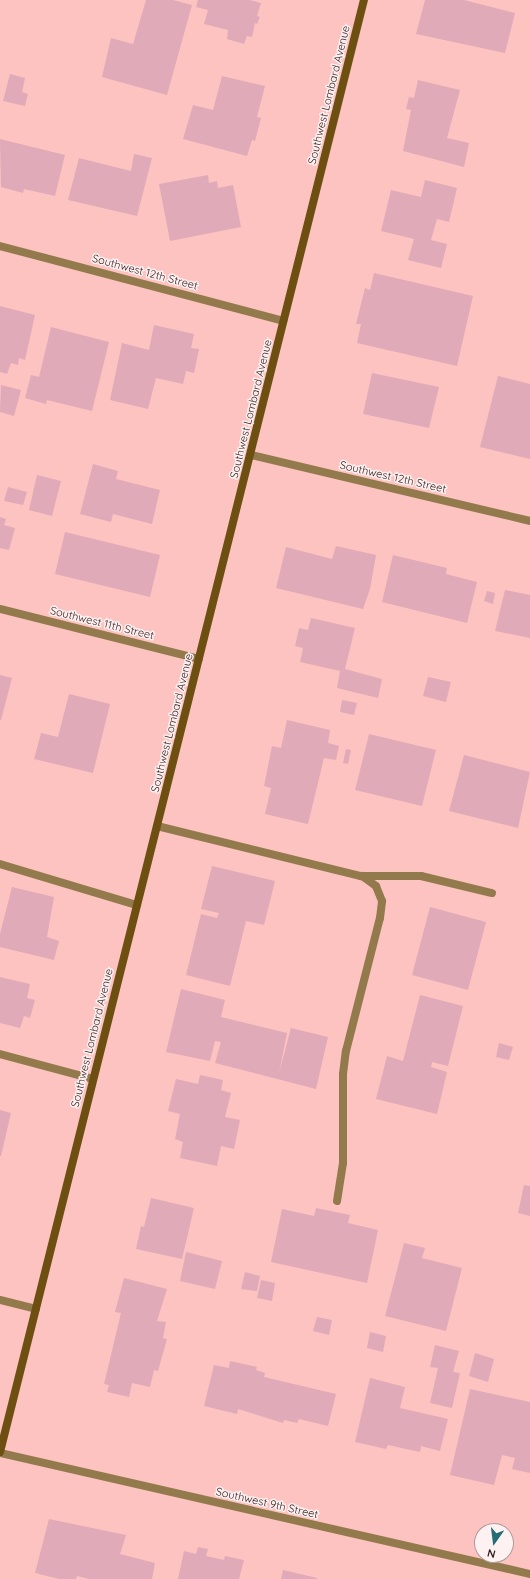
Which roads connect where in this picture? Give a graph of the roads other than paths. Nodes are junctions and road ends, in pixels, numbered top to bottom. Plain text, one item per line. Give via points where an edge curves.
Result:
1 (364, 0) edge
2 (0, 246) edge
3 (283, 322) junction
4 (251, 455) junction
5 (530, 521) edge
6 (0, 609) edge
7 (199, 659) junction
8 (157, 826) junction
9 (0, 864) edge
10 (361, 876) junction
11 (492, 893) dead end
12 (137, 904) junction
13 (0, 1054) edge
14 (93, 1079) junction
15 (337, 1201) dead end
16 (0, 1300) edge
17 (36, 1310) junction
18 (0, 1452) edge
19 (530, 1574) edge

1 - 3 street, Southwest Lombard Avenue
2 - 3 street, Southwest 12th Street
3 - 4 street, Southwest Lombard Avenue
4 - 5 street, Southwest 12th Street
4 - 7 street, Southwest Lombard Avenue
6 - 7 street, Southwest 11th Street
7 - 8 street, Southwest Lombard Avenue
8 - 10 street
8 - 12 street, Southwest Lombard Avenue
9 - 12 street
10 - 11 street via 421,876
10 - 15 street via 376,886 381,906 346,1051 343,1074 343,1163
12 - 14 street, Southwest Lombard Avenue
13 - 14 street
14 - 17 street, Southwest Lombard Avenue
16 - 17 street
17 - 18 street, Southwest Lombard Avenue
18 - 19 street, Southwest 9th Street

